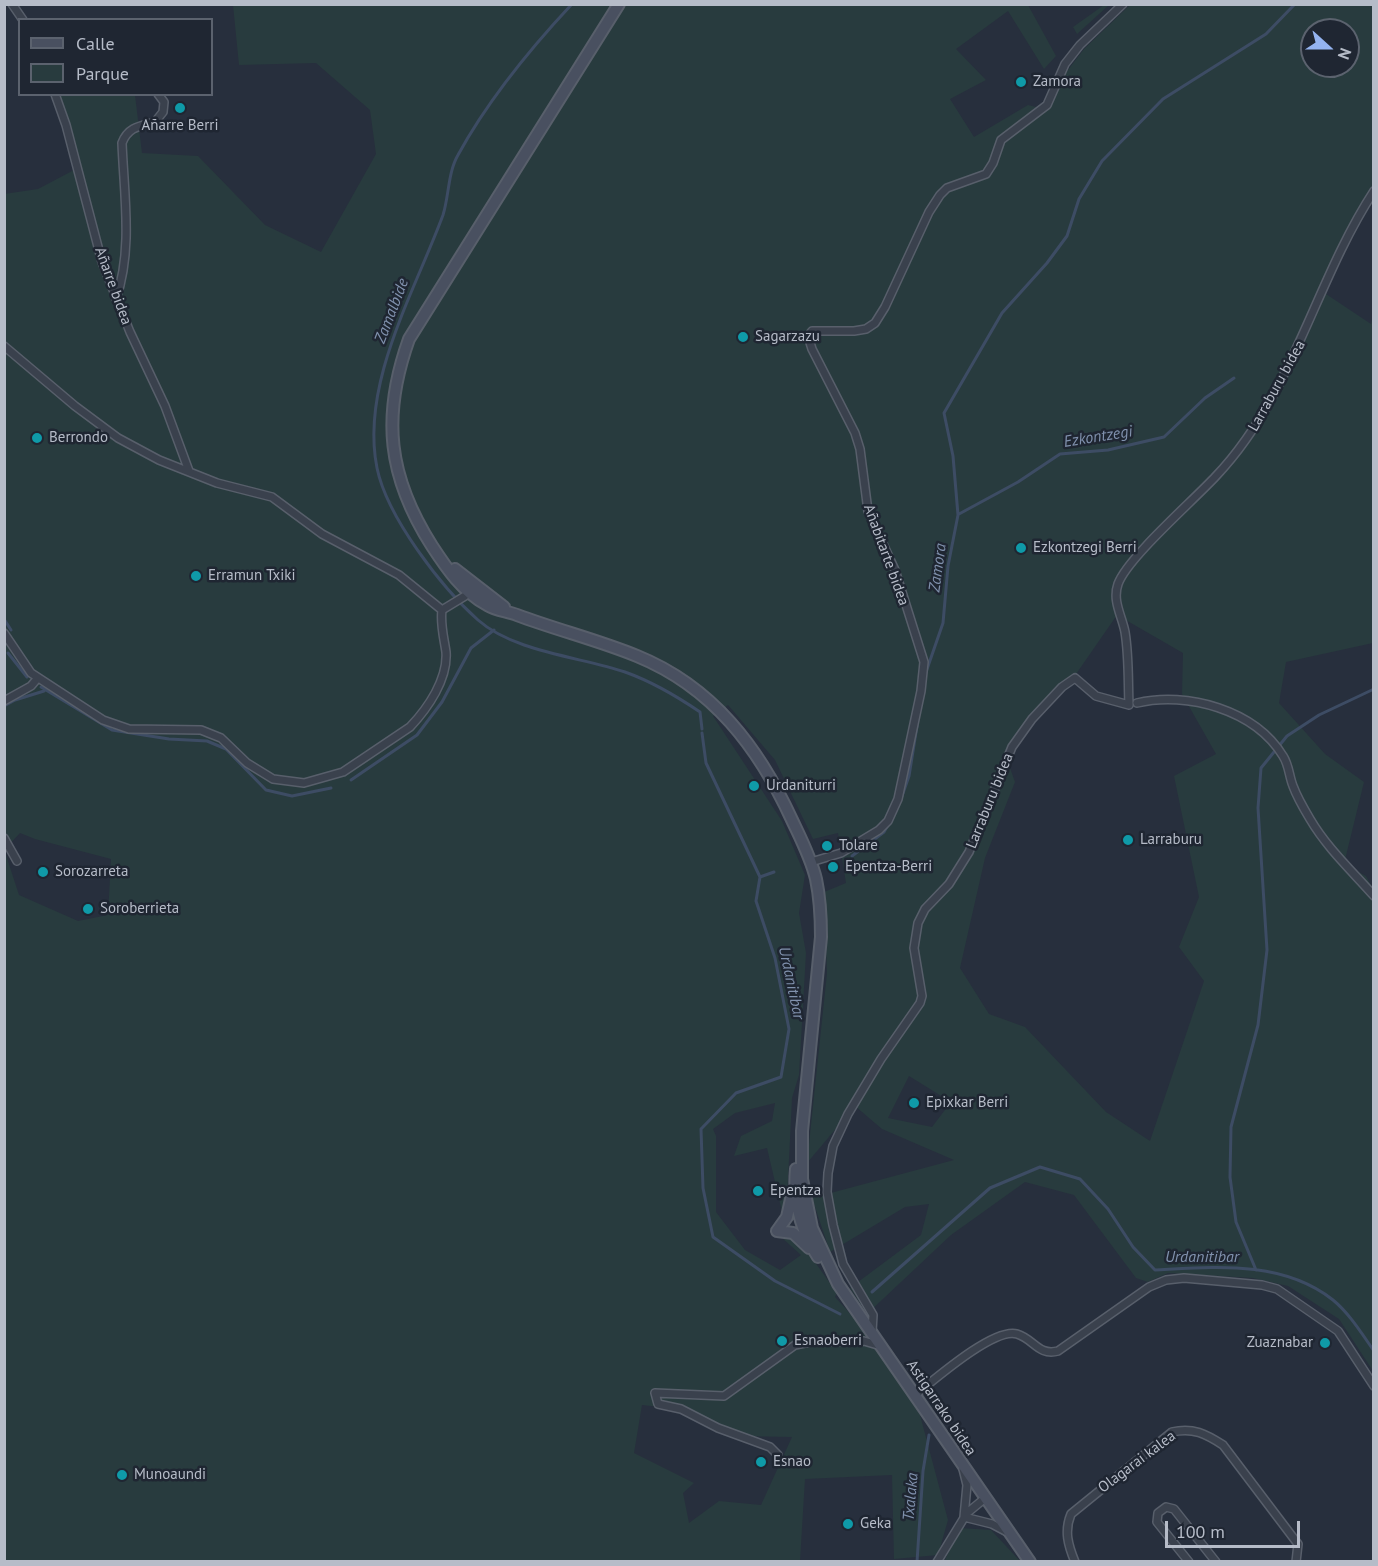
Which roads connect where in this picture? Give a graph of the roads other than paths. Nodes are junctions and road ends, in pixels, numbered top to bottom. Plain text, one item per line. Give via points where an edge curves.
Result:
1 (12, 4) edge
2 (619, 4) edge
3 (1123, 4) edge
4 (22, 18) edge
5 (56, 96) edge
6 (160, 96) edge
7 (1374, 191) edge
8 (116, 299) junction
9 (4, 346) edge
10 (189, 471) junction
11 (434, 548) junction
12 (464, 578) junction
13 (465, 596) junction
14 (502, 605) junction
15 (445, 608) junction
16 (512, 613) junction
17 (4, 633) edge
18 (37, 679) junction
19 (4, 701) edge
20 (1137, 703) dead end
21 (4, 838) edge
22 (17, 861) dead end
23 (811, 862) junction
24 (1374, 896) edge
25 (802, 1131) junction
26 (795, 1178) junction
27 (807, 1207) junction
28 (798, 1223) junction
29 (819, 1253) junction
30 (849, 1276) junction
31 (838, 1284) junction
32 (872, 1333) junction
33 (880, 1346) junction
34 (1374, 1386) edge
35 (915, 1395) junction
36 (778, 1455) dead end
37 (963, 1468) junction
38 (984, 1499) junction
39 (964, 1517) junction
40 (1009, 1533) junction
41 (937, 1562) edge
42 (1030, 1562) edge
43 (1075, 1562) edge
44 (1189, 1562) edge
45 (1216, 1562) edge
46 (1296, 1562) edge

1 - 4 street
2 - 11 main road via 420,318 400,363 391,420 395,464 412,514
3 - 23 street, Añabitarte bidea via 1065,64 1047,105 1001,140 986,174 947,188 940,195 875,323 866,329 812,331 808,336 855,433 868,511 895,570 924,662 898,799 888,821 842,854
5 - 8 street, Añarre bidea via 90,222
6 - 8 street via 164,102 163,112 155,122 125,134 122,143 126,251
7 - 30 street, Larraburu bidea via 1256,429 1217,475 1132,561 1117,584 1116,602 1125,632 1129,705 1096,696 1075,678 1062,687 1012,747 969,852 918,923 914,948 920,1003 881,1059 833,1146 827,1192
8 - 10 street, Añarre bidea via 149,369
9 - 10 street via 118,438
10 - 15 street via 217,483 272,497 322,534 399,575
11 - 12 main road
11 - 13 main road
12 - 13 main road
12 - 14 main road
13 - 14 main road via 473,591
13 - 15 street
13 - 16 main road, Astigarrako bidea
14 - 16 main road
15 - 18 street via 446,666 419,718 343,772 304,783 268,777 221,738 201,730 129,729 103,720
16 - 23 main road, Astigarrako bidea via 635,655 683,679 734,724 752,746
17 - 18 street
18 - 19 street
20 - 24 street via 1162,699 1198,702 1265,734 1284,757 1292,786 1310,820 1338,859
21 - 22 street
23 - 25 main road, Astigarrako bidea via 822,937
25 - 26 main road, Astigarrako bidea
25 - 27 main road, Astigarrako bidea via 802,1179
26 - 28 main road, Astigarrako bidea
26 - 29 main road via 787,1217 777,1231 793,1233
27 - 28 main road
27 - 29 main road, Astigarrako bidea
28 - 29 main road, Astigarrako bidea
29 - 31 main road, Astigarrako bidea
30 - 31 street
30 - 32 street, Larraburu bidea via 873,1315
31 - 32 main road, Astigarrako bidea
32 - 33 main road, Astigarrako bidea
33 - 35 main road, Astigarrako bidea
33 - 36 street via 864,1341 795,1345 724,1396 655,1393 658,1404 681,1409 770,1447
34 - 35 street via 1349,1344 1332,1325 1277,1289 1184,1278 1149,1287 1063,1348 1048,1352 1013,1333 995,1337
35 - 37 main road, Astigarrako bidea
37 - 38 main road, Astigarrako bidea
37 - 39 street via 967,1485
38 - 39 street
38 - 40 main road, Astigarrako bidea
39 - 40 street
39 - 41 street
40 - 42 main road, Astigarrako bidea
43 - 46 street, Olagarai kalea via 1066,1524 1071,1514 1172,1432 1186,1429 1206,1434 1223,1445 1298,1544
44 - 45 street via 1157,1522 1158,1513 1166,1507 1174,1509

